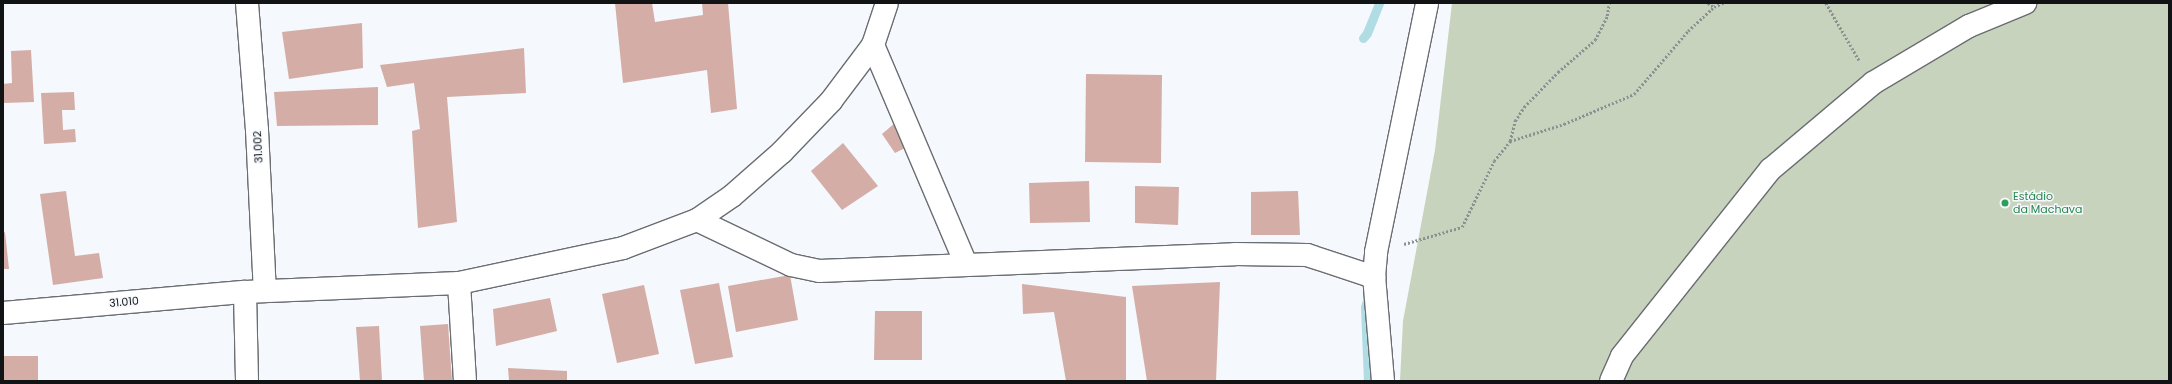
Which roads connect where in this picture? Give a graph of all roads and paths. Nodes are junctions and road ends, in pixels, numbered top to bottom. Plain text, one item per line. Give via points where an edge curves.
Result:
1 (247, 3) edge
2 (887, 3) edge
3 (1426, 3) edge
4 (1608, 3) edge
5 (1708, 3) edge
6 (1723, 3) edge
7 (1826, 3) edge
8 (2025, 3) edge
9 (1714, 7) junction
10 (873, 45) junction
11 (1873, 83) junction
12 (1510, 141) junction
13 (698, 220) junction
14 (1376, 252) junction
15 (966, 264) junction
16 (1374, 277) junction
17 (459, 283) junction
18 (255, 291) junction
19 (3, 313) edge
20 (247, 381) edge
21 (466, 381) edge
22 (1383, 381) edge
23 (1611, 381) edge

1 - 18 street, 31.002 via 257,130
2 - 10 street, 31.010
3 - 14 street
4 - 12 path via 1607,16 1595,40 1524,107 1515,121
5 - 9 path
6 - 9 path
7 - 11 path
8 - 11 street via 1969,26
9 - 12 path via 1688,31 1634,94 1583,116
10 - 13 street, 31.010 via 831,101 799,136 732,196
10 - 15 street
11 - 23 street via 1771,169 1622,356
12 - 14 path via 1494,161 1462,227
13 - 15 street via 791,265 819,271
13 - 17 street, 31.010 via 623,248
14 - 16 street
15 - 16 street via 1235,254 1307,255
16 - 22 street
17 - 18 street, 31.010
17 - 21 street
18 - 19 street, 31.010
18 - 20 street, 31.002

